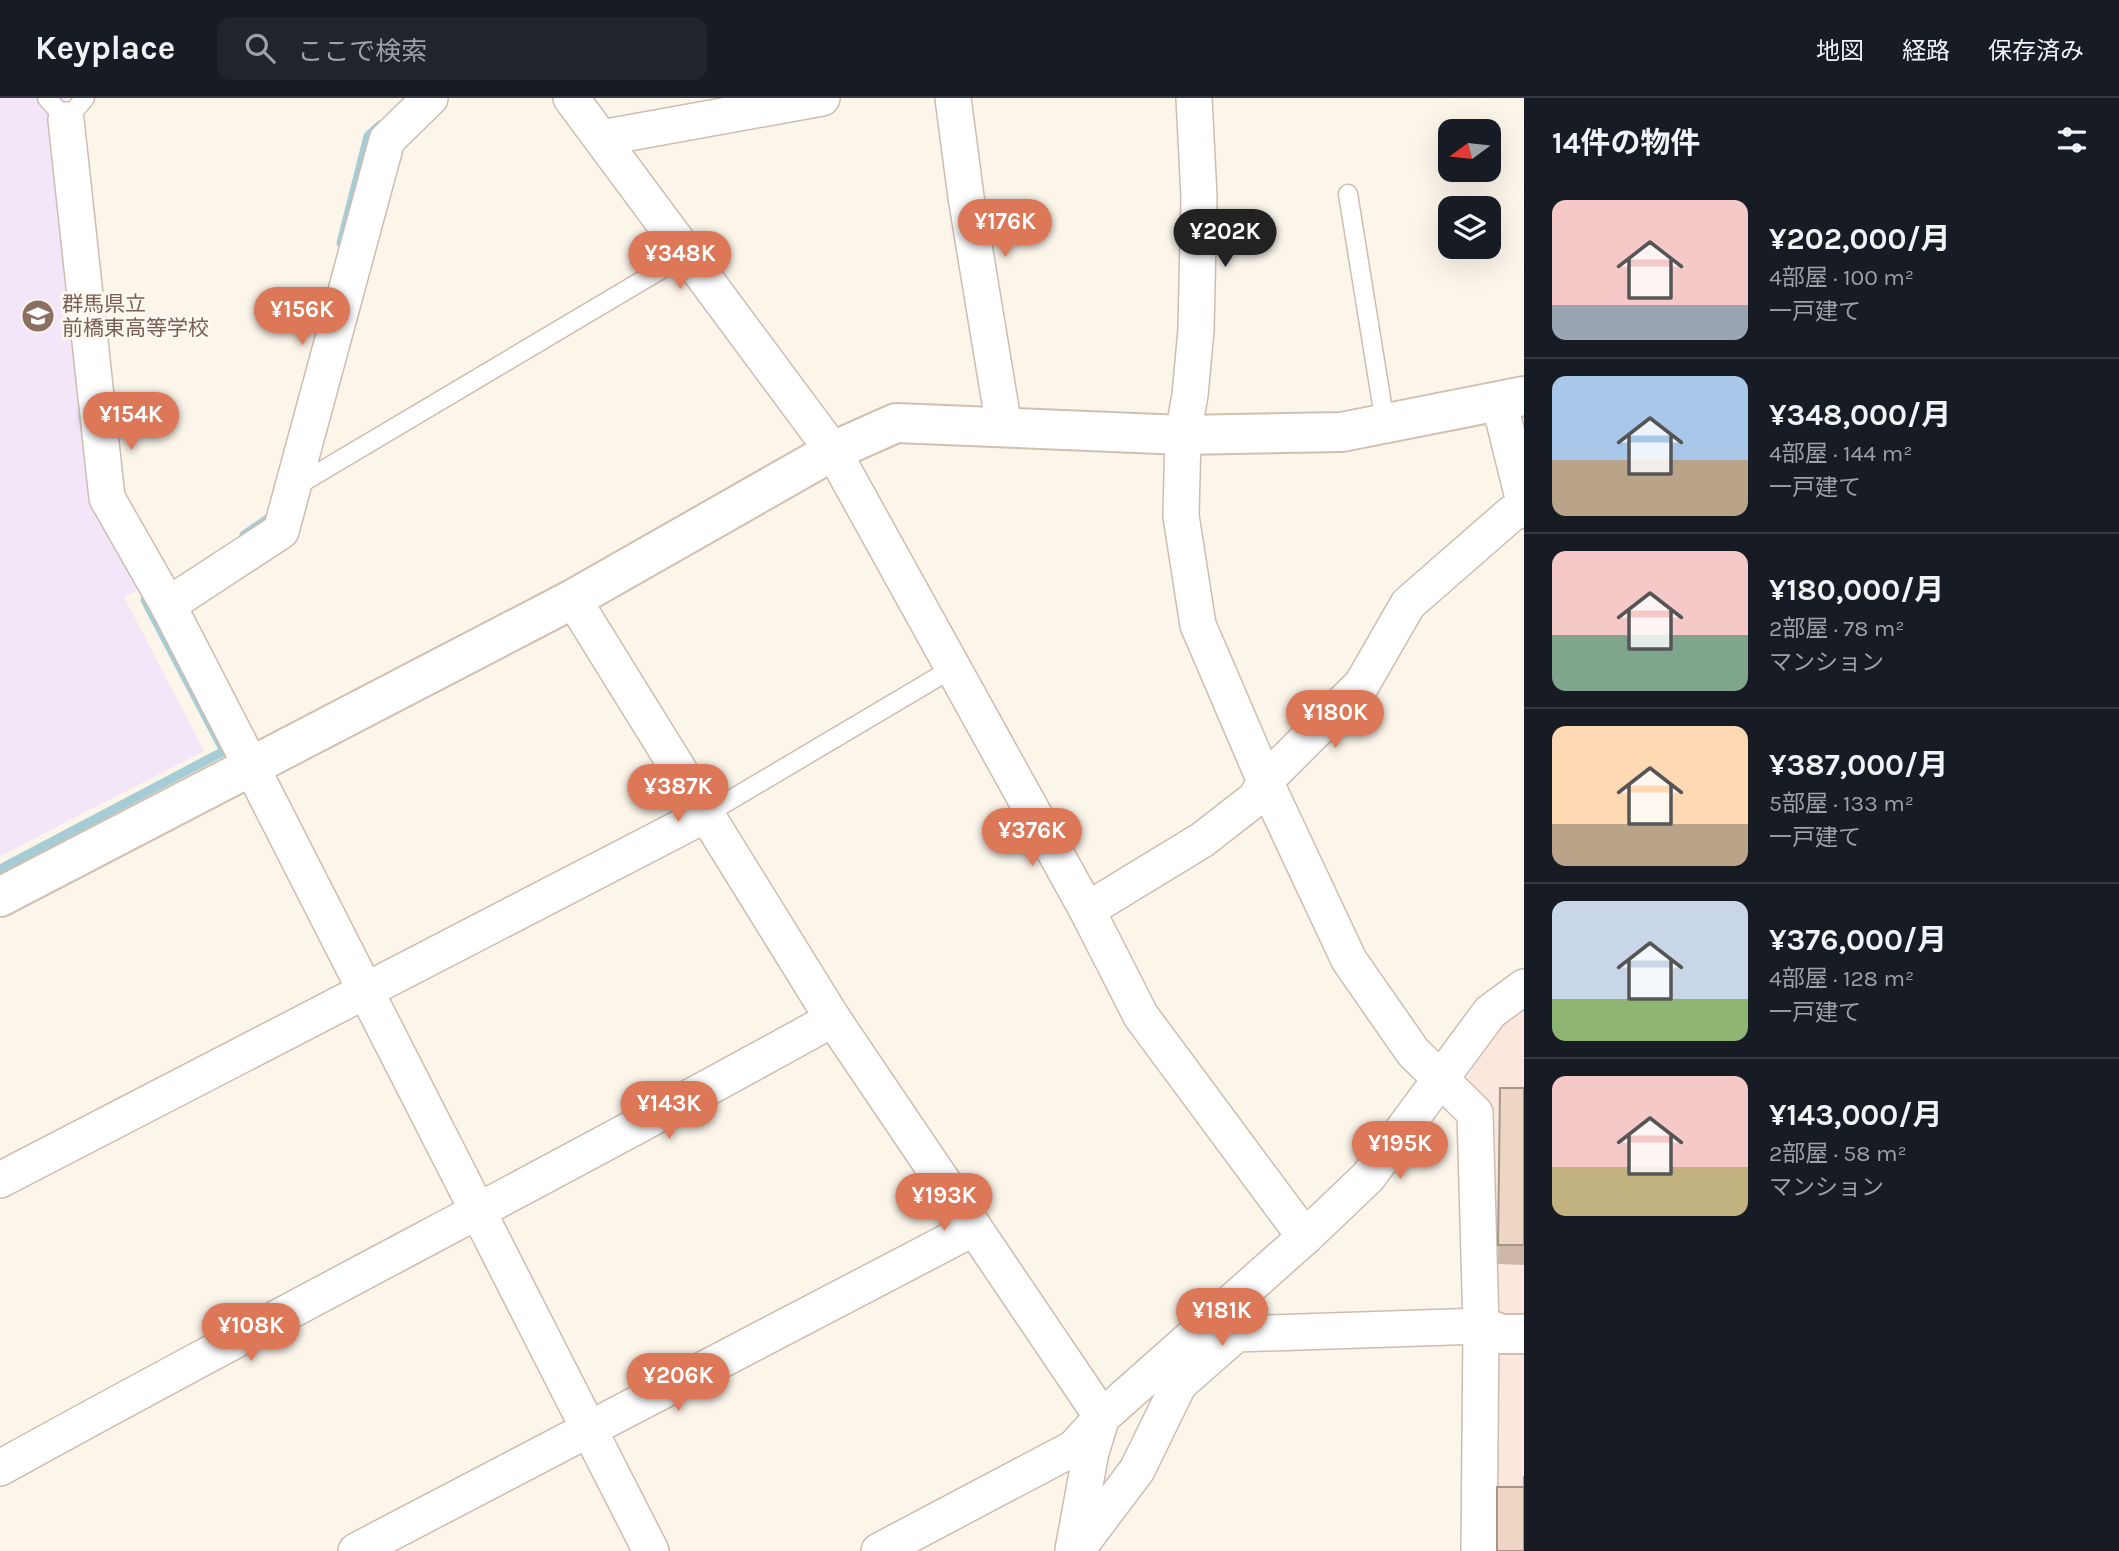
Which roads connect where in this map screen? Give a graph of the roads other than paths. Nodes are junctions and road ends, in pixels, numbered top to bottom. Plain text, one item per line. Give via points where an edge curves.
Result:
1 (430, 98) edge
2 (571, 98) edge
3 (822, 98) edge
4 (953, 98) edge
5 (1194, 98) edge
6 (66, 105) edge
7 (601, 138) junction
8 (1348, 194) dead end
9 (687, 254) junction
10 (1511, 398) edge
11 (1385, 424) junction
12 (1004, 427) junction
13 (1183, 435) junction
14 (833, 451) junction
15 (293, 488) junction
16 (1524, 502) edge
17 (1524, 508) edge
18 (573, 599) junction
19 (168, 605) junction
20 (953, 668) junction
21 (251, 766) junction
22 (1265, 781) junction
23 (705, 815) junction
24 (0, 897) edge
25 (1087, 910) junction
26 (1524, 987) edge
27 (365, 990) junction
28 (833, 1019) junction
29 (1440, 1077) junction
30 (0, 1180) edge
31 (477, 1212) junction
32 (974, 1228) junction
33 (1304, 1237) junction
34 (1480, 1326) junction
35 (1524, 1334) edge
36 (1102, 1417) junction
37 (588, 1428) junction
38 (0, 1468) edge
39 (356, 1551) edge
40 (652, 1551) edge
41 (879, 1551) edge
42 (1074, 1551) edge
43 (1479, 1551) edge

1 - 15 street via 387,140
2 - 7 street
3 - 7 street
4 - 12 street
5 - 13 street via 1199,197 1196,330
6 - 19 street via 107,498
7 - 9 street
8 - 11 lane
9 - 14 street
9 - 15 lane
10 - 11 street
10 - 16 street
11 - 13 street via 1342,432
12 - 13 street
12 - 14 street via 896,423
13 - 22 street via 1181,516 1198,625
14 - 18 street
14 - 20 street
15 - 19 street via 281,531
17 - 22 street via 1511,514 1408,604 1362,684
18 - 21 street
18 - 23 street
19 - 21 street
20 - 23 lane
20 - 25 street
21 - 24 street
21 - 27 street
22 - 25 street via 1256,798 1202,840
22 - 29 street via 1349,960 1413,1052
23 - 27 street
23 - 28 street
25 - 33 street via 1141,1016
26 - 29 street via 1490,1012
27 - 30 street
27 - 31 street
28 - 31 street
28 - 32 street
29 - 33 street via 1368,1177
29 - 34 street via 1475,1113
31 - 37 street
31 - 38 street
32 - 36 street
32 - 37 street
33 - 36 street
34 - 35 street via 1501,1334
34 - 42 street via 1236,1334 1179,1384 1137,1470
34 - 43 street
36 - 41 street via 1074,1448
36 - 42 street via 1091,1452
37 - 39 street
37 - 40 street

